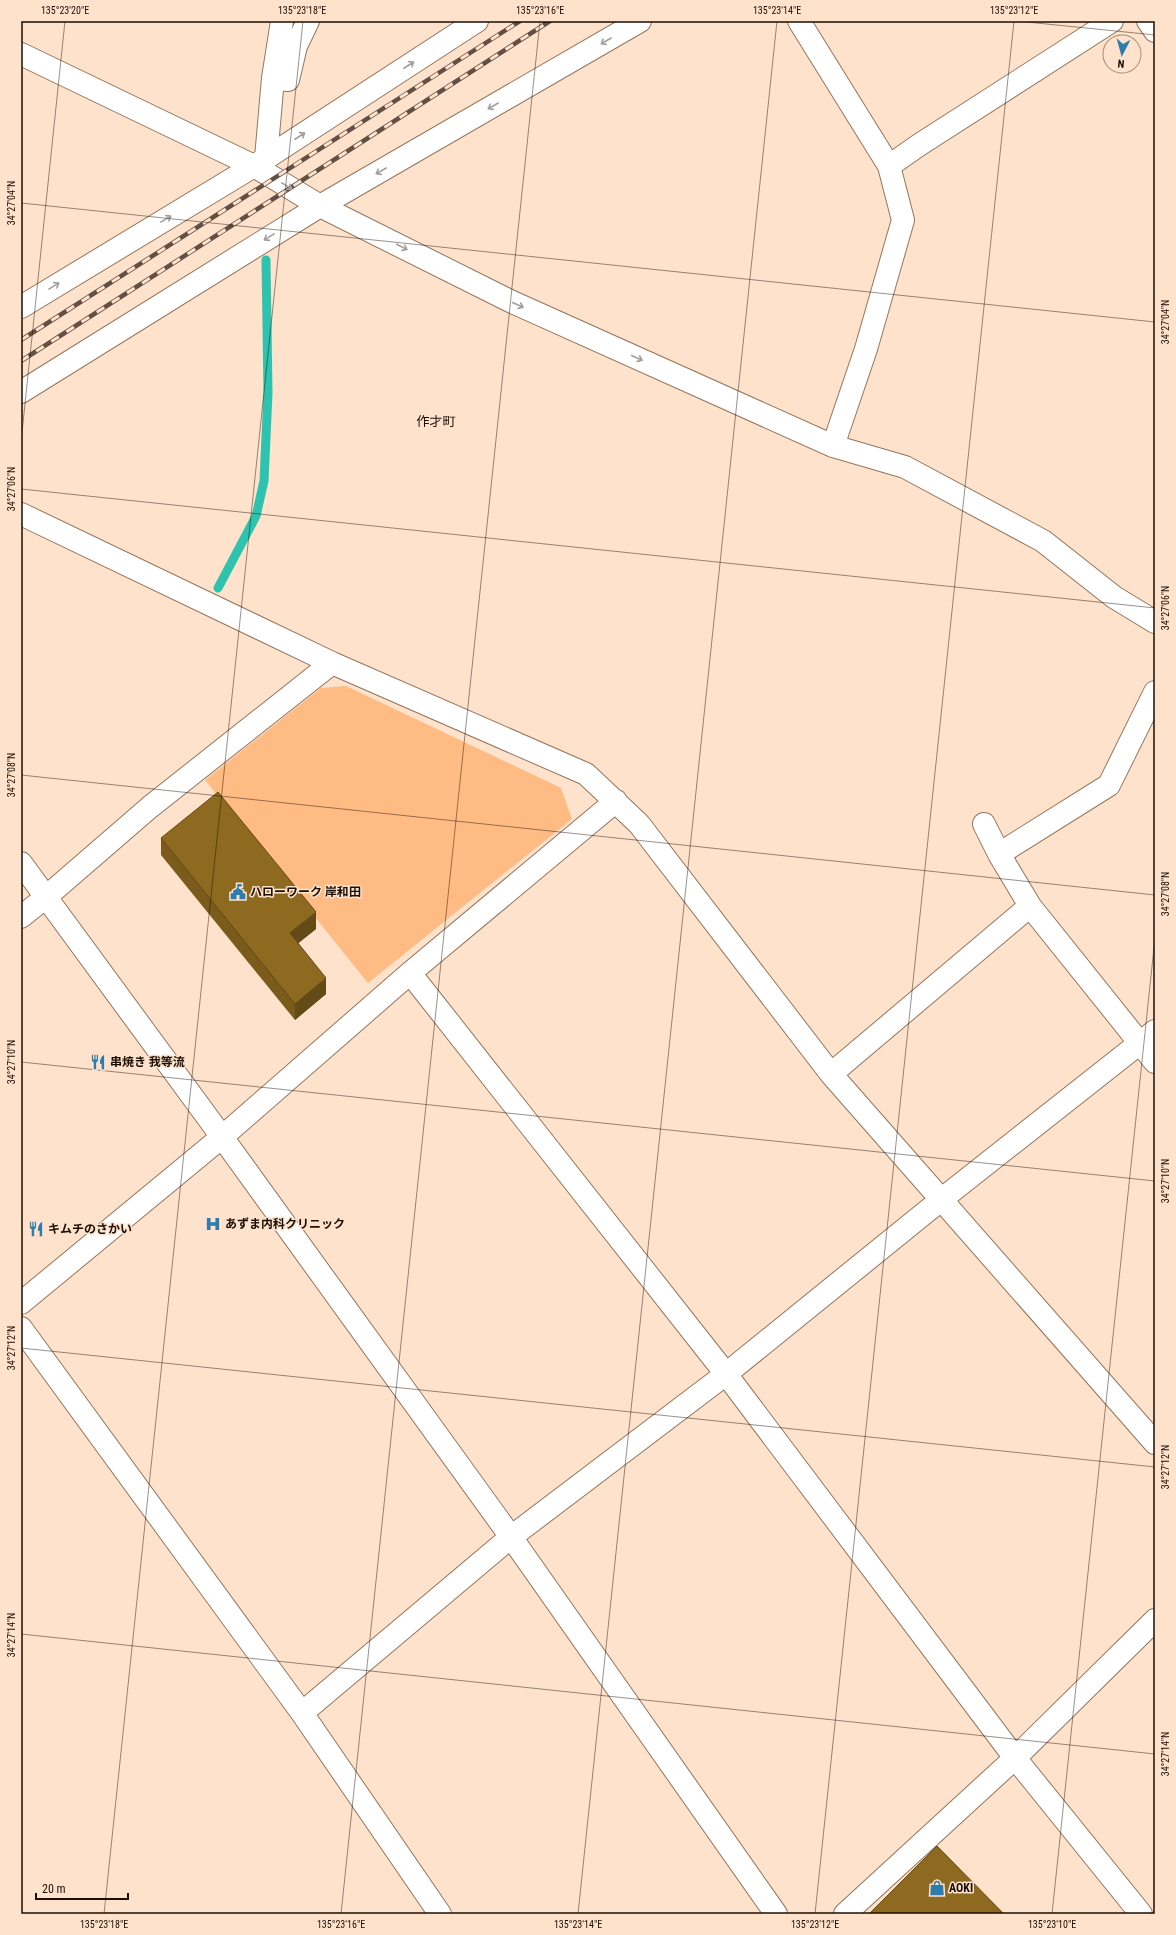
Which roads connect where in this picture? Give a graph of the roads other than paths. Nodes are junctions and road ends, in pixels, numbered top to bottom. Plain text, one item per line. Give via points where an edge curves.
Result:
1 (282, 21) edge
2 (308, 21) edge
3 (477, 21) edge
4 (640, 21) edge
5 (799, 21) edge
6 (1112, 21) edge
7 (1148, 21) edge
8 (1155, 31) edge
9 (21, 54) edge
10 (281, 79) junction
11 (260, 162) junction
12 (889, 166) junction
13 (320, 206) junction
14 (21, 307) edge
15 (21, 392) edge
16 (833, 446) junction
17 (21, 514) edge
18 (1155, 622) edge
19 (332, 663) junction
20 (1155, 692) edge
21 (616, 801) junction
22 (984, 824) dead end
23 (999, 854) junction
24 (21, 863) edge
25 (46, 898) junction
26 (1030, 906) junction
27 (21, 917) edge
28 (410, 973) junction
29 (1148, 1038) edge
30 (1155, 1062) edge
31 (831, 1074) junction
32 (222, 1137) junction
33 (942, 1199) junction
34 (21, 1303) edge
35 (21, 1328) edge
36 (726, 1374) junction
37 (1155, 1443) edge
38 (511, 1537) junction
39 (1155, 1620) edge
40 (302, 1713) junction
41 (1015, 1758) junction
42 (440, 1914) edge
43 (776, 1914) edge
44 (845, 1914) edge
45 (1141, 1914) edge

1 - 10 street
2 - 10 street
11 -> 3 street
4 -> 13 street
5 - 12 street
6 - 12 street
7 - 8 street
9 - 11 street
10 - 11 street
11 -> 13 street
14 -> 11 street
12 - 16 street via 903,220 866,349
13 -> 15 street
13 -> 16 street via 510,301
16 - 18 street via 905,467 1044,541 1114,597
17 - 19 street
19 - 21 street via 586,774
19 - 25 street via 150,807
20 - 23 street via 1109,785
21 - 28 street
21 - 31 street via 639,824
22 - 23 street
23 - 26 street
24 - 25 street
25 - 27 street
25 - 32 street
26 - 29 street
26 - 31 street
28 - 32 street
28 - 36 street
29 - 30 street
29 - 33 street
31 - 33 street
32 - 34 street
32 - 38 street
33 - 36 street
33 - 37 street
35 - 40 street
36 - 38 street
36 - 41 street
38 - 40 street
38 - 43 street
39 - 41 street
40 - 42 street
41 - 44 street
41 - 45 street

